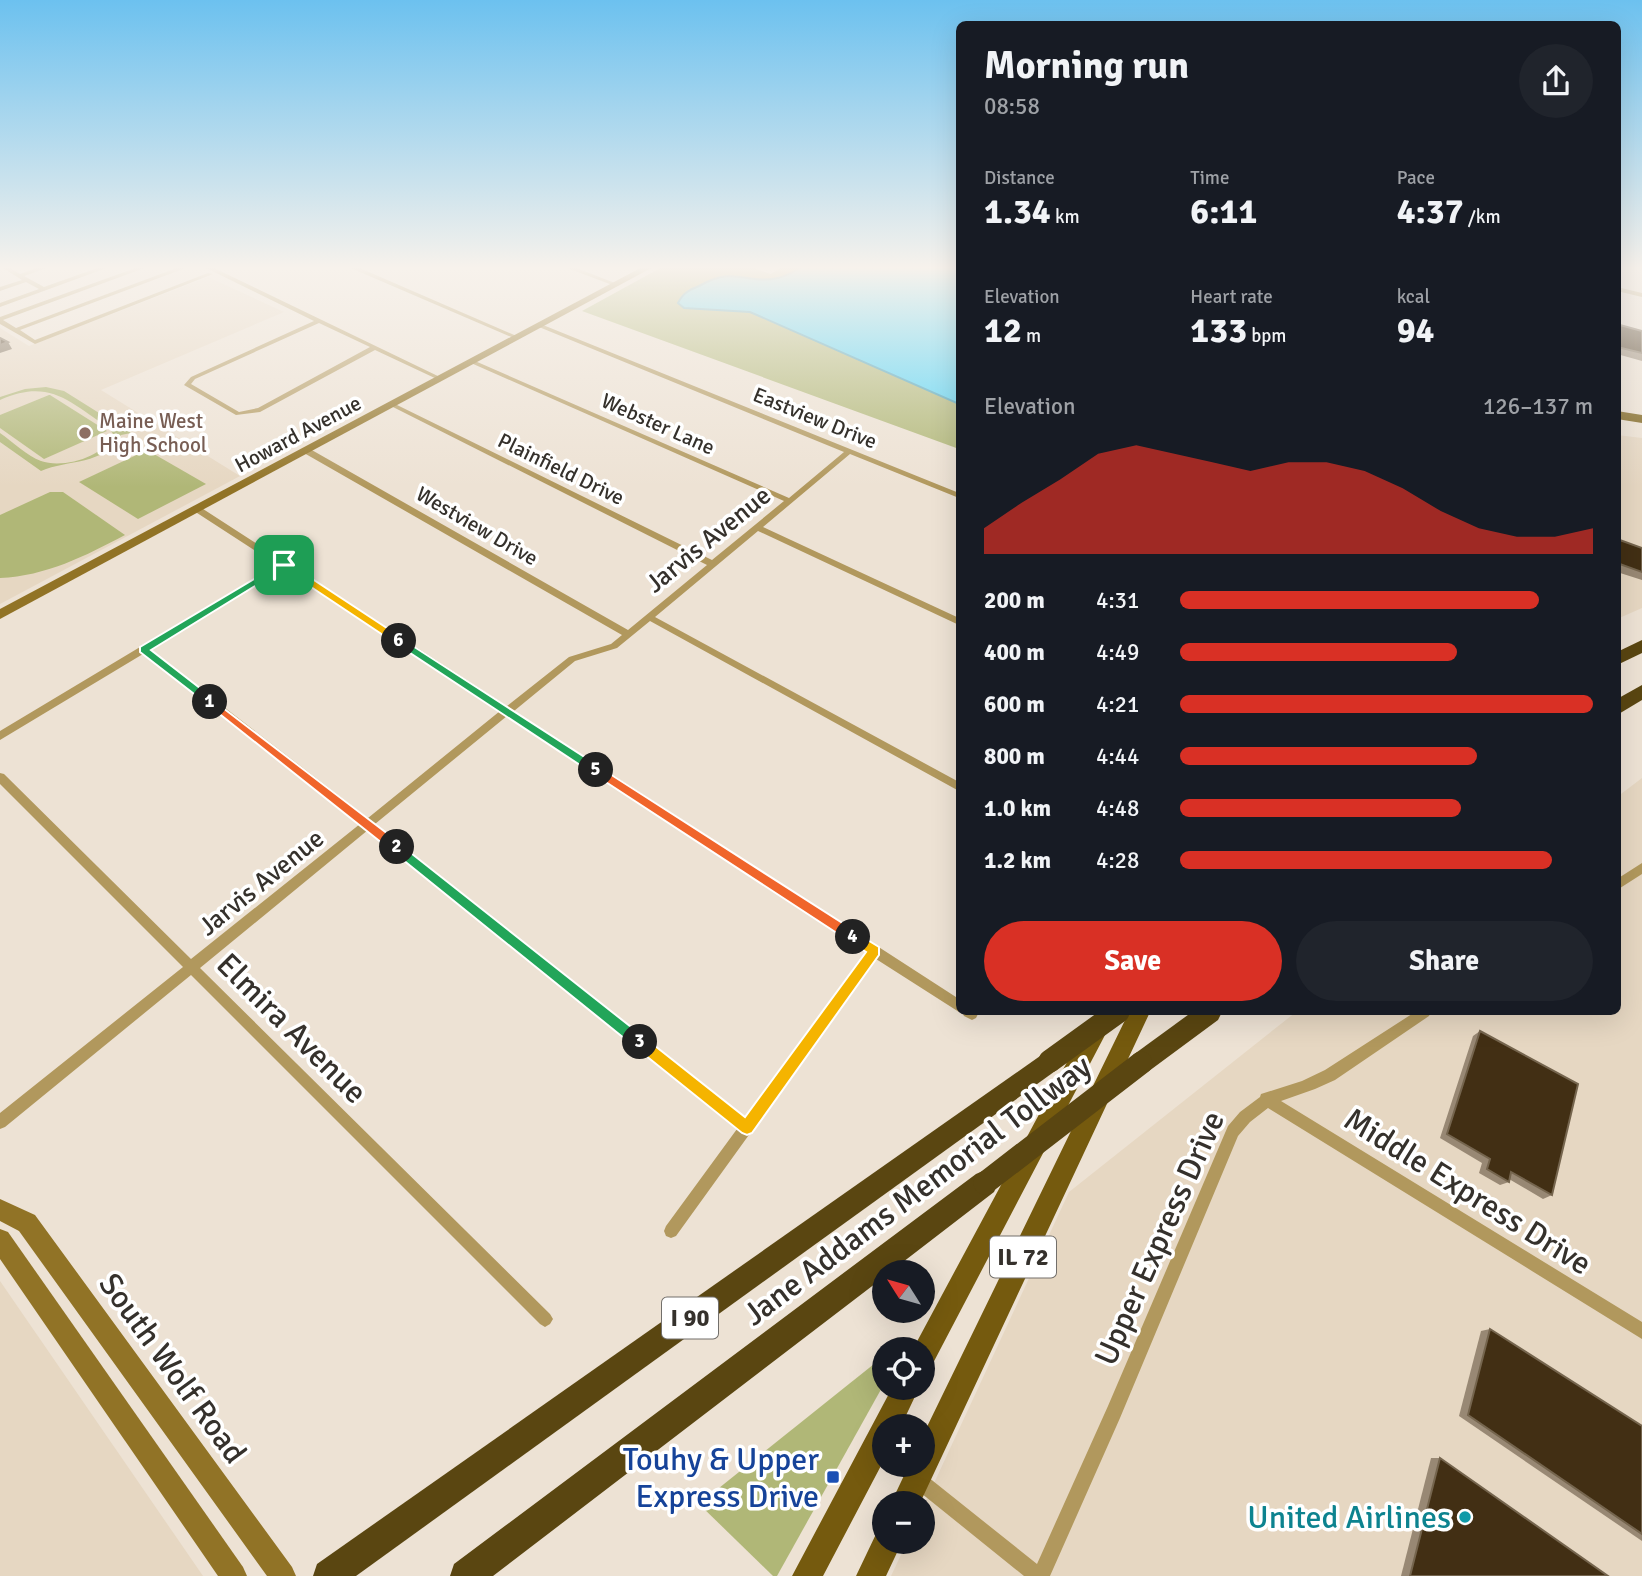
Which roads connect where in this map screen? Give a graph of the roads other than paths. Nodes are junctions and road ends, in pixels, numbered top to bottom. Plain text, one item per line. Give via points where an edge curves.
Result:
1 (279, 340) edge
2 (359, 340) edge
3 (515, 340) edge
4 (574, 340) edge
5 (375, 347) junction
6 (473, 362) junction
7 (441, 379) junction
8 (393, 405) junction
9 (1621, 416) edge
10 (1642, 419) edge
11 (1621, 422) edge
12 (1642, 425) edge
13 (307, 451) junction
14 (850, 451) junction
15 (956, 495) edge
16 (790, 501) junction
17 (197, 509) junction
18 (758, 528) junction
19 (713, 564) junction
20 (284, 565) junction
21 (0, 615) edge
22 (649, 617) junction
23 (956, 621) edge
24 (628, 634) junction
25 (1642, 646) edge
26 (144, 650) junction
27 (1621, 657) edge
28 (1642, 691) edge
29 (1621, 705) edge
30 (506, 711) junction
31 (0, 736) edge
32 (0, 777) edge
33 (956, 784) edge
34 (369, 825) junction
35 (1642, 868) edge
36 (1621, 882) edge
37 (875, 951) junction
38 (192, 967) junction
39 (956, 1004) edge
40 (1104, 1015) edge
41 (1114, 1015) edge
42 (1139, 1015) edge
43 (1206, 1015) edge
44 (1420, 1015) edge
45 (1050, 1061) joint
46 (1266, 1099) junction
47 (0, 1122) edge
48 (747, 1128) junction
49 (0, 1210) edge
50 (671, 1231) dead end
51 (0, 1240) edge
52 (545, 1319) dead end
53 (1642, 1331) edge
54 (933, 1337) edge
55 (872, 1453) edge
56 (917, 1478) junction
57 (911, 1491) edge
58 (881, 1554) edge
59 (234, 1576) edge
60 (283, 1576) edge
61 (329, 1576) edge
62 (466, 1576) edge
63 (807, 1576) edge
64 (871, 1576) edge
65 (1039, 1576) edge

1 - 5 street via 187,385 245,414
2 - 5 street
3 - 6 street, Howard Avenue
4 - 14 street, Eastview Drive
5 - 7 street
6 - 7 street, Howard Avenue
6 - 16 street, Webster Lane
7 - 8 street, Howard Avenue
8 - 13 street, Howard Avenue
8 - 19 street, Plainfield Drive
9 - 10 main road
11 - 12 main road
13 - 17 street, Howard Avenue
13 - 24 street, Westview Drive
14 - 15 street, Eastview Drive
14 - 16 street, Jarvis Avenue
16 - 18 street, Jarvis Avenue
17 - 20 street
17 - 21 street, Howard Avenue
18 - 19 street, Jarvis Avenue
18 - 23 street
19 - 22 street, Jarvis Avenue
20 - 26 street
20 - 30 street
22 - 24 street, Jarvis Avenue
22 - 33 street
24 - 30 street, Jarvis Avenue via 614,646 572,659
25 - 27 highway
26 - 31 street
26 - 34 street
28 - 29 highway
30 - 34 street, Jarvis Avenue
30 - 37 street
32 - 38 street, Elmira Avenue
34 - 38 street, Jarvis Avenue
34 - 48 street
35 - 36 street
37 - 39 street
37 - 48 street
38 - 47 street, Jarvis Avenue
38 - 52 street, Elmira Avenue
40 - 54 main road, IL 72
41 - 45 highway, Jane Addams Memorial Tollway / I 90, bridge
42 - 56 main road, IL 72
43 - 62 highway, Jane Addams Memorial Tollway / I 90, bridge
44 - 46 street, Upper Express Drive via 1328,1076
45 - 61 highway, Jane Addams Memorial Tollway / I 90
46 - 53 street, Middle Express Drive
46 - 65 street, Upper Express Drive via 1233,1131
48 - 50 street
49 - 60 street, South Wolf Road via 27,1223
51 - 59 street
55 - 63 main road
56 - 57 main road, IL 72
56 - 65 street, Upper Express Drive
58 - 64 main road

